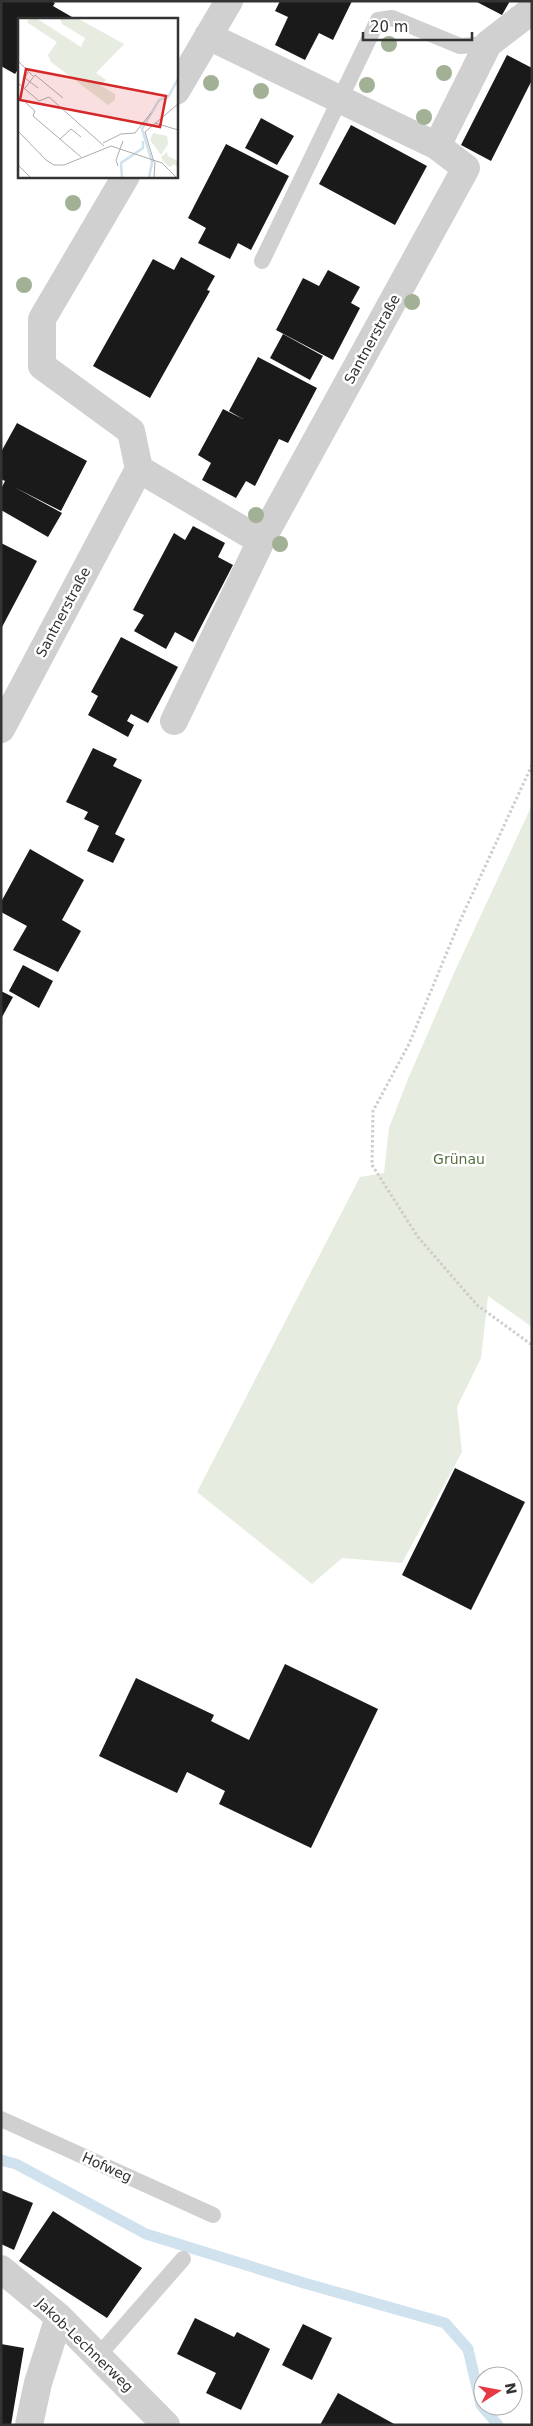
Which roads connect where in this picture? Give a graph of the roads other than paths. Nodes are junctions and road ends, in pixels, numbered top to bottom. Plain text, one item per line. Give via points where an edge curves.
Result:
1 (229, 1) edge
2 (532, 10) edge
3 (208, 36) junction
4 (488, 44) junction
5 (178, 88) edge
6 (341, 99) junction
7 (437, 146) junction
8 (125, 178) edge
9 (262, 261) dead end
10 (139, 469) junction
11 (261, 541) junction
12 (174, 721) dead end
13 (1, 729) edge
14 (1, 2119) edge
15 (213, 2215) dead end
16 (183, 2259) dead end
17 (1, 2269) edge
18 (59, 2317) junction
19 (98, 2356) junction
20 (29, 2425) edge
21 (166, 2425) edge

1 - 3 street
2 - 4 street
3 - 5 street
3 - 6 street, Santnerstraße
4 - 6 lane via 460,46 392,18 378,20
4 - 7 street
6 - 7 street, Santnerstraße
6 - 9 lane
7 - 11 street, Santnerstraße via 466,168
8 - 10 street via 42,319 42,366 130,432
10 - 11 street
10 - 13 street, Santnerstraße
11 - 12 street, Santnerstraße
14 - 15 lane, Hofweg
16 - 19 lane
17 - 18 street, Jakob-Lechnerweg
18 - 19 street, Jakob-Lechnerweg
18 - 20 street via 38,2383
19 - 21 street, Jakob-Lechnerweg

